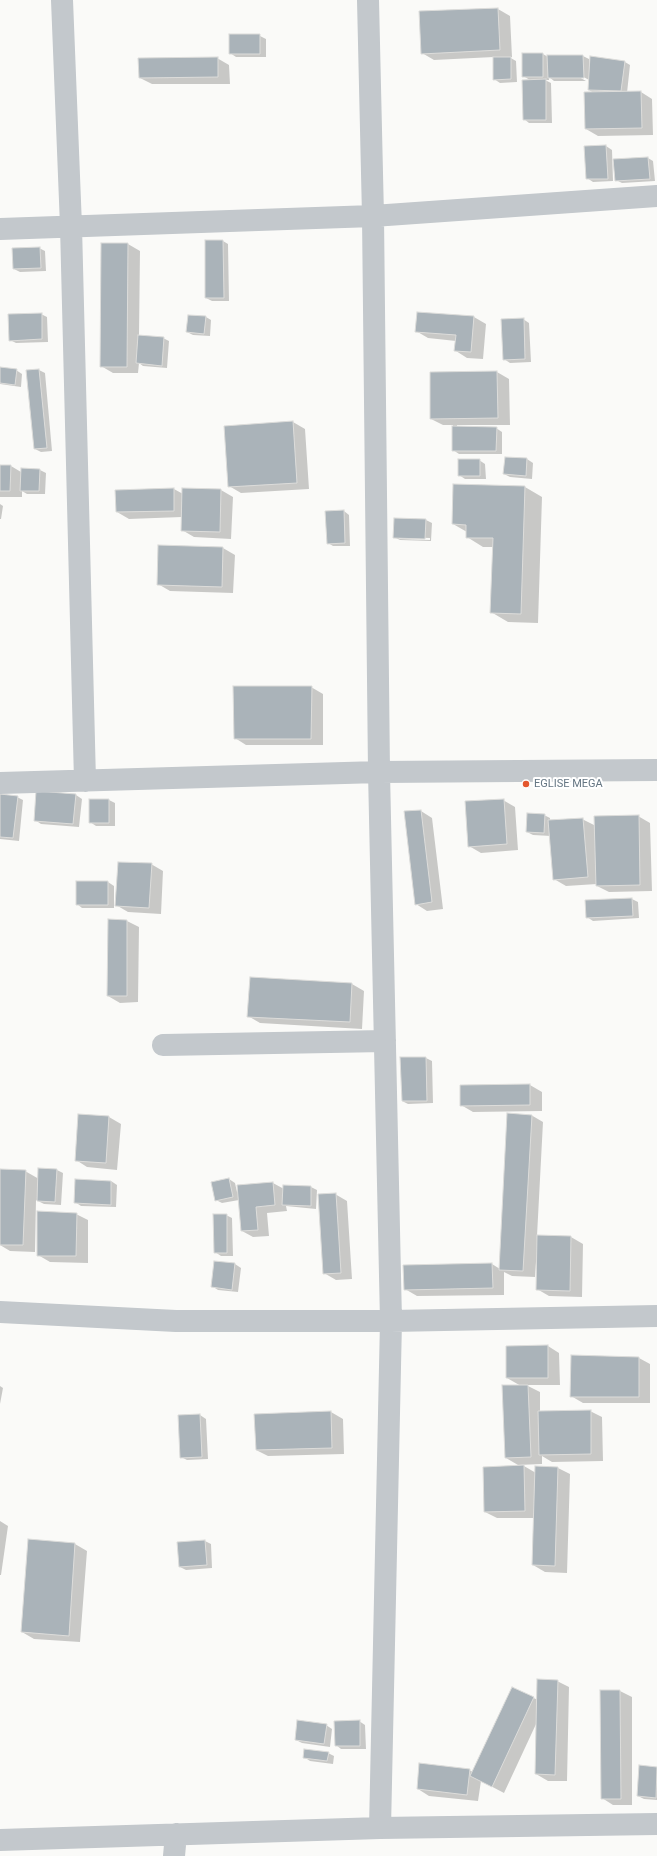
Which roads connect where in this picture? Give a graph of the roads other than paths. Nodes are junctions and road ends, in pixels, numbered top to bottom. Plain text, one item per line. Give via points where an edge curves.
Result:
1 (62, 0) edge
2 (368, 0) edge
3 (657, 200) edge
4 (373, 216) junction
5 (71, 226) junction
6 (0, 228) edge
7 (657, 770) edge
8 (379, 772) junction
9 (85, 781) junction
10 (0, 782) edge
11 (385, 1041) junction
12 (163, 1045) dead end
13 (0, 1312) edge
14 (657, 1316) edge
15 (391, 1321) junction
16 (657, 1824) edge
17 (380, 1828) junction
18 (176, 1834) junction
19 (0, 1840) edge
20 (174, 1856) edge

1 - 5 street
2 - 4 street
3 - 4 street
4 - 5 street
4 - 8 street
5 - 6 street
5 - 9 street
7 - 8 street
8 - 9 street
8 - 11 street
9 - 10 street
11 - 12 street
11 - 15 street
13 - 15 street via 176,1321
14 - 15 street
15 - 17 street
16 - 17 street
17 - 18 street
18 - 19 street
18 - 20 street

